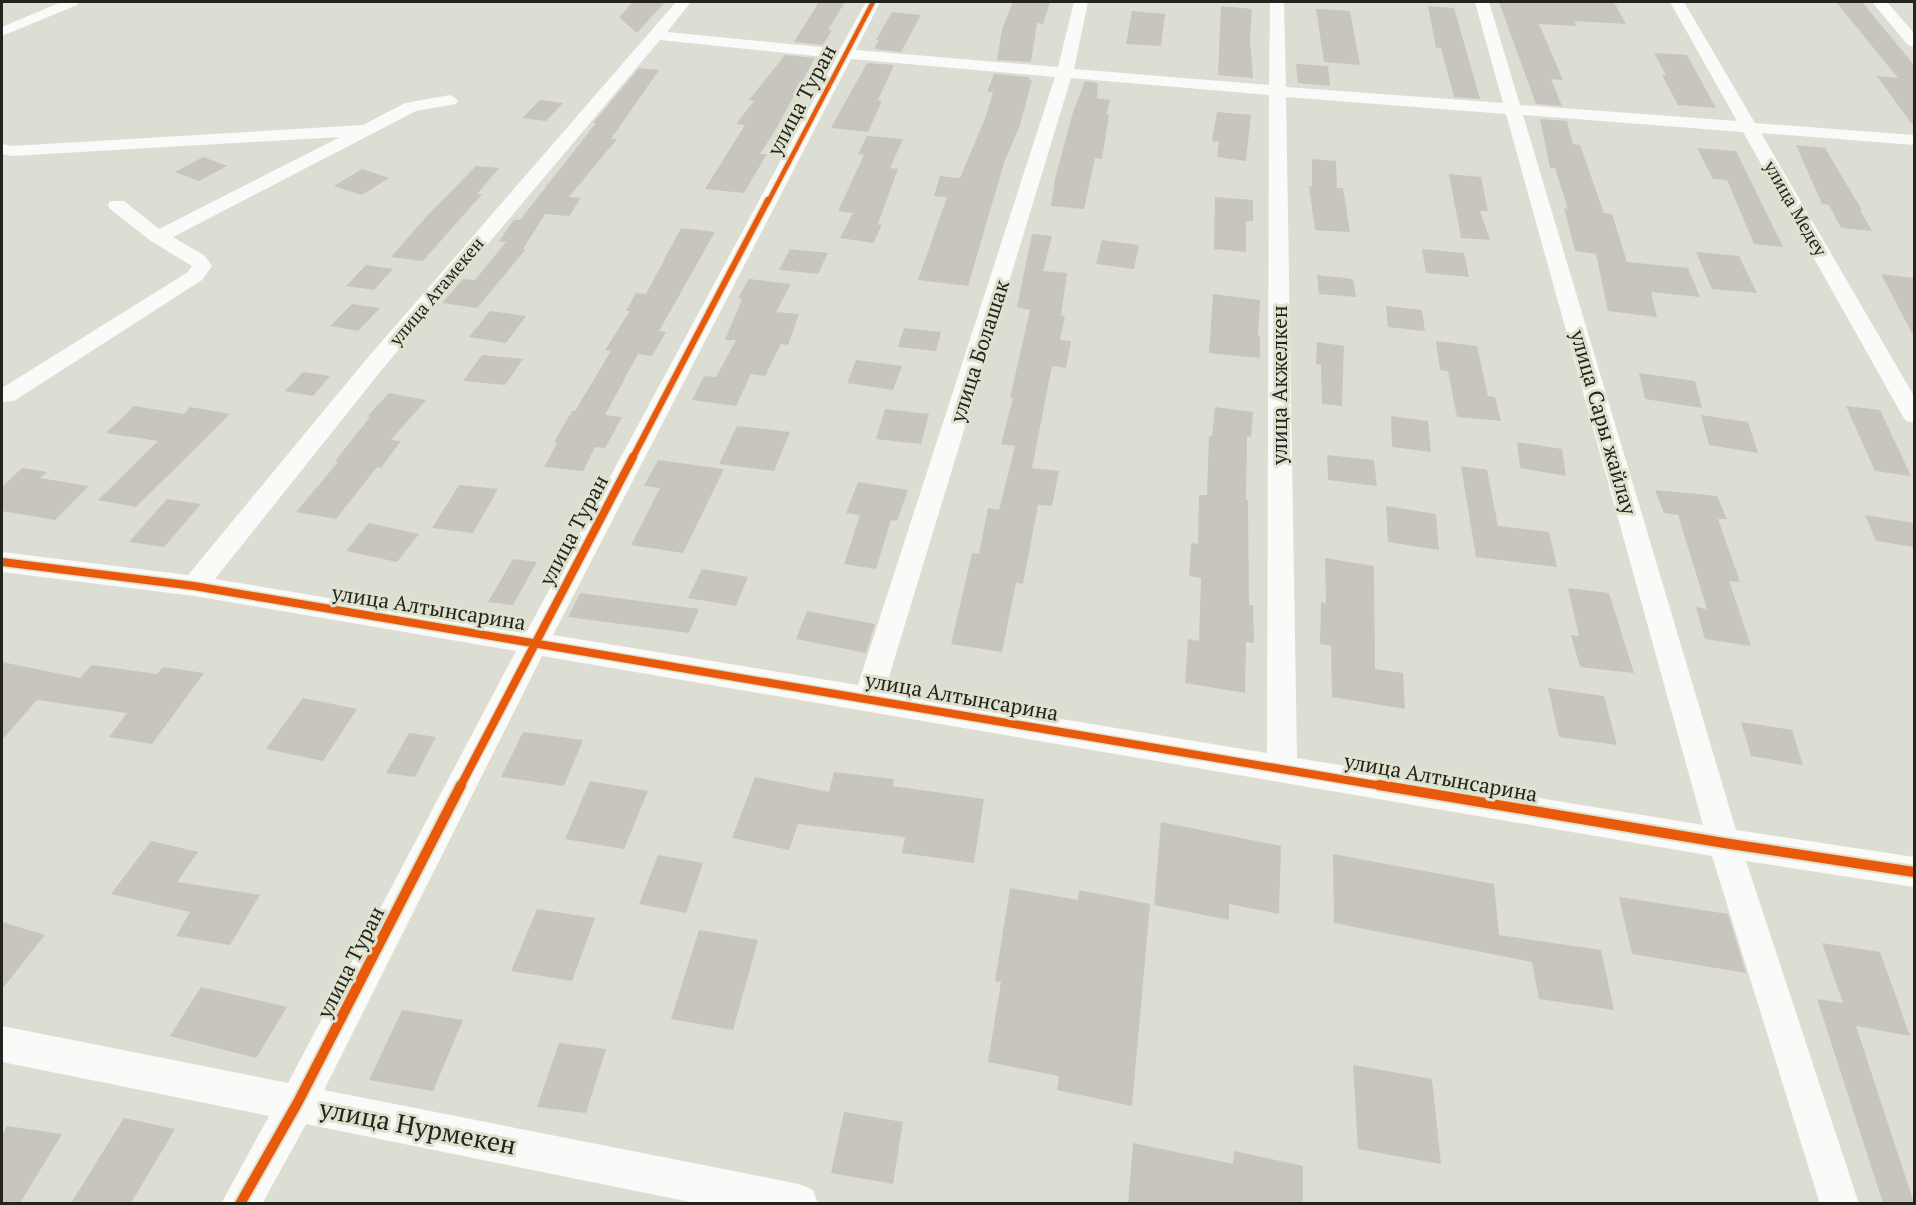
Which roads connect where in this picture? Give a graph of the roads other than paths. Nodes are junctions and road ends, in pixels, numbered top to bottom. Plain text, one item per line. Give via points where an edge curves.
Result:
1 (72, 2) edge
2 (684, 2) edge
3 (873, 2) edge
4 (1081, 2) edge
5 (1277, 2) edge
6 (1482, 2) edge
7 (1677, 2) edge
8 (1879, 2) edge
9 (2, 32) edge
10 (654, 35) junction
11 (1914, 42) edge
12 (846, 54) junction
13 (1065, 72) junction
14 (1277, 91) junction
15 (450, 100) dead end
16 (1515, 109) junction
17 (1749, 126) junction
18 (365, 130) junction
19 (1914, 140) edge
20 (2, 148) edge
21 (117, 205) dead end
22 (158, 237) junction
23 (3, 397) edge
24 (1914, 415) edge
25 (2, 562) edge
26 (194, 586) junction
27 (535, 642) junction
28 (868, 698) junction
29 (1282, 769) junction
30 (1724, 843) junction
31 (1914, 872) edge
32 (2, 1044) edge
33 (298, 1102) junction
34 (240, 1203) edge
35 (799, 1203) edge
36 (1840, 1203) edge

1 - 9 street
2 - 10 street, улица Атамекен
3 - 12 street, улица Туран
4 - 13 street, улица Болашак
5 - 14 street, улица Акжелкен
6 - 16 street, улица Сары жайлау
7 - 17 street, улица Медеу
8 - 11 street
10 - 12 street
10 - 26 street, улица Атамекен via 380,358
12 - 13 street
12 - 27 street, улица Туран
13 - 14 street
13 - 28 street, улица Болашак
14 - 16 street
14 - 29 street, улица Акжелкен
15 - 18 street via 411,106
16 - 17 street
16 - 30 street, улица Сары жайлау
17 - 19 street
17 - 24 street, улица Медеу
18 - 20 street via 12,151
18 - 22 street
21 - 22 street
22 - 23 street via 198,260 202,266 195,276
25 - 26 street, улица Алтынсарина
26 - 27 street, улица Алтынсарина
27 - 28 street, улица Алтынсарина
27 - 33 street, улица Туран
28 - 29 street, улица Алтынсарина
29 - 30 street, улица Алтынсарина
30 - 31 street, улица Алтынсарина
30 - 36 street, улица Сары жайлау
32 - 33 street, улица Нурмекен
33 - 34 street, улица Туран
33 - 35 street, улица Нурмекен

